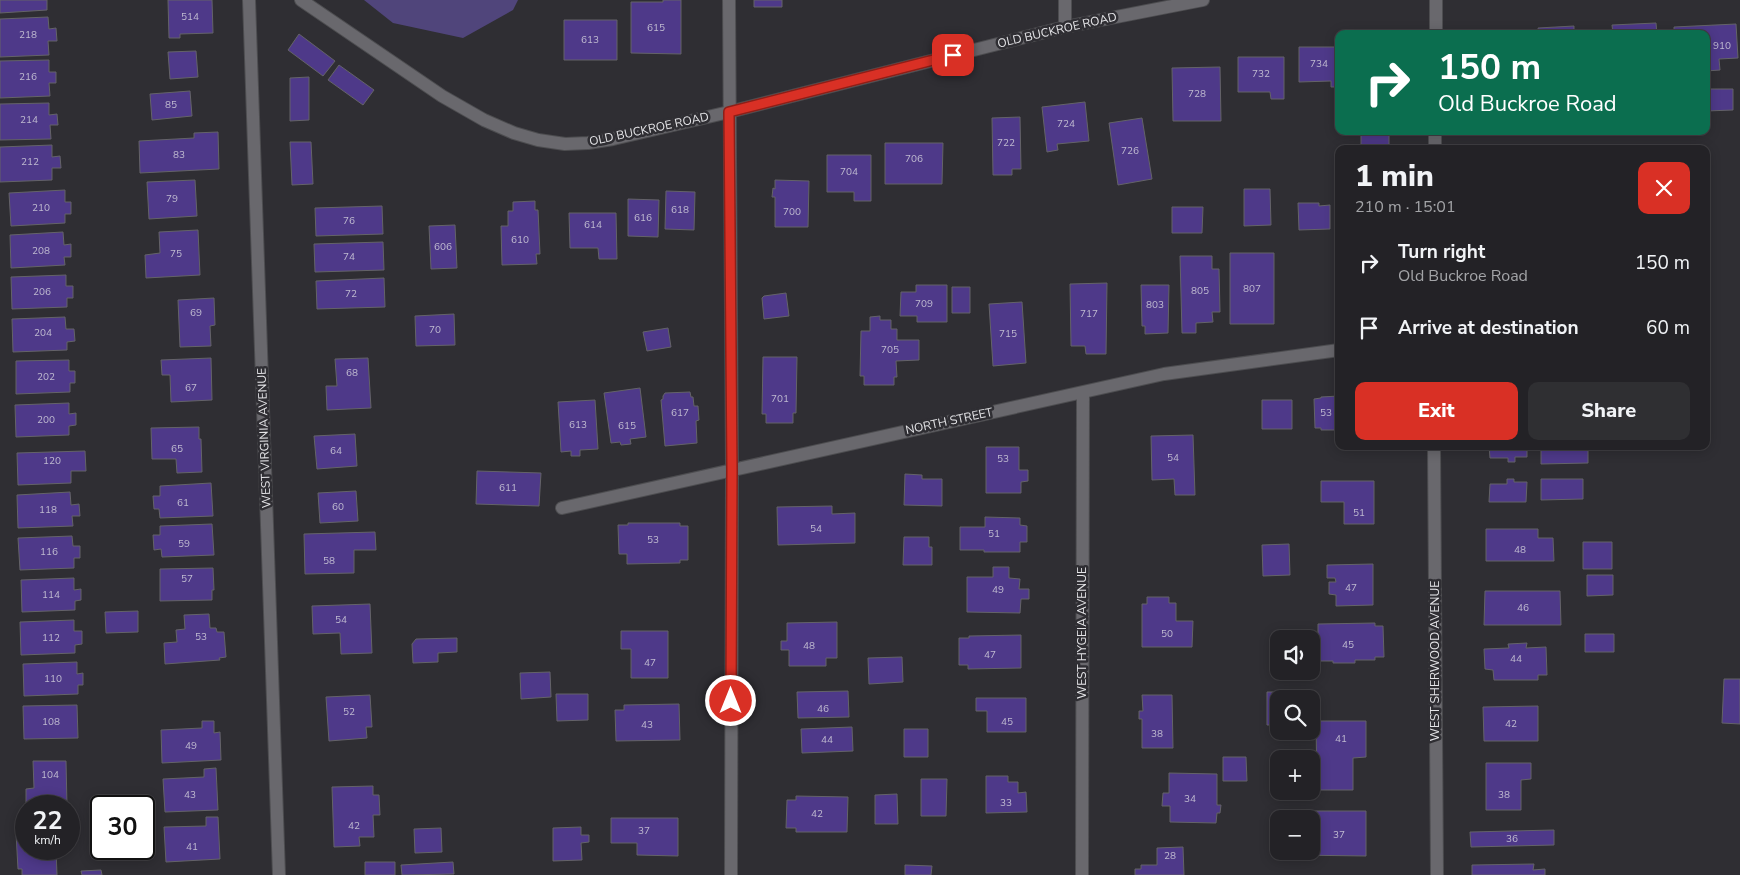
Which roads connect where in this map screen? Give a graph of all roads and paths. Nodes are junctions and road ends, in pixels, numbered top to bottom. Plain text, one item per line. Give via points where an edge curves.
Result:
1 (249, 0) edge
2 (301, 0) edge
3 (728, 0) edge
4 (1065, 0) edge
5 (1204, 0) edge
6 (1436, 0) edge
7 (1065, 27) junction
8 (1436, 30) edge
9 (729, 112) junction
10 (1335, 351) edge
11 (1083, 392) junction
12 (1434, 450) edge
13 (732, 470) junction
14 (562, 508) dead end
15 (279, 875) edge
16 (731, 875) edge
17 (1082, 875) edge
18 (1437, 875) edge

1 - 15 street, WEST VIRGINIA AVENUE
2 - 9 street, OLD BUCKROE ROAD via 442,96 484,120 538,140 588,143
3 - 9 street
4 - 7 street
5 - 7 street, OLD BUCKROE ROAD
6 - 8 street
7 - 9 street, OLD BUCKROE ROAD
9 - 13 street
10 - 11 street, NORTH STREET via 1164,374
11 - 13 street, NORTH STREET
11 - 17 street, WEST HYGEIA AVENUE
12 - 18 street, WEST SHERWOOD AVENUE
13 - 14 street, NORTH STREET
13 - 16 street

